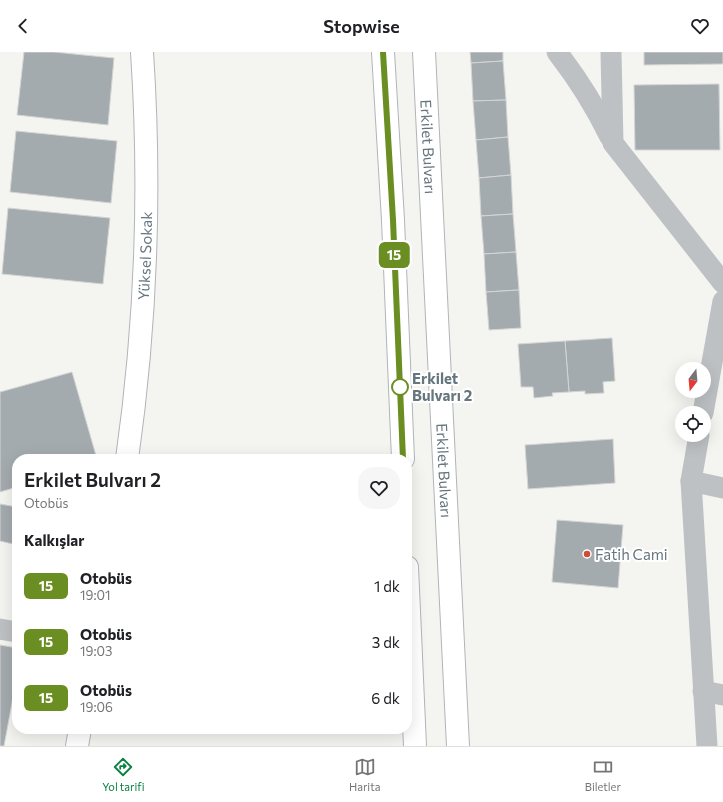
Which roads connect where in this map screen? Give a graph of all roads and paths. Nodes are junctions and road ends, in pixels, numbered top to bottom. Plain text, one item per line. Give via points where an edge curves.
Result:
1 (142, 52) edge
2 (383, 52) edge
3 (424, 52) edge
4 (557, 52) edge
5 (611, 52) edge
6 (613, 143) junction
7 (723, 283) edge
8 (723, 301) edge
9 (704, 406) edge
10 (698, 442) edge
11 (128, 454) edge
12 (403, 454) edge
13 (691, 480) junction
14 (723, 488) edge
15 (0, 629) edge
16 (12, 631) edge
17 (412, 679) edge
18 (702, 691) junction
19 (723, 695) edge
20 (79, 734) edge
21 (77, 746) edge
22 (415, 746) edge
23 (458, 746) edge
24 (707, 746) edge

1 - 11 main road, Yüksel Sokak via 147,120 146,206 138,361
2 - 12 main road
3 - 23 main road, Erkilet Bulvarı
4 - 6 street via 578,79
5 - 6 street
6 - 7 street
8 - 9 street
10 - 13 street
13 - 14 street
13 - 18 street
15 - 16 street
17 - 22 main road
18 - 19 street
18 - 24 street
20 - 21 main road

